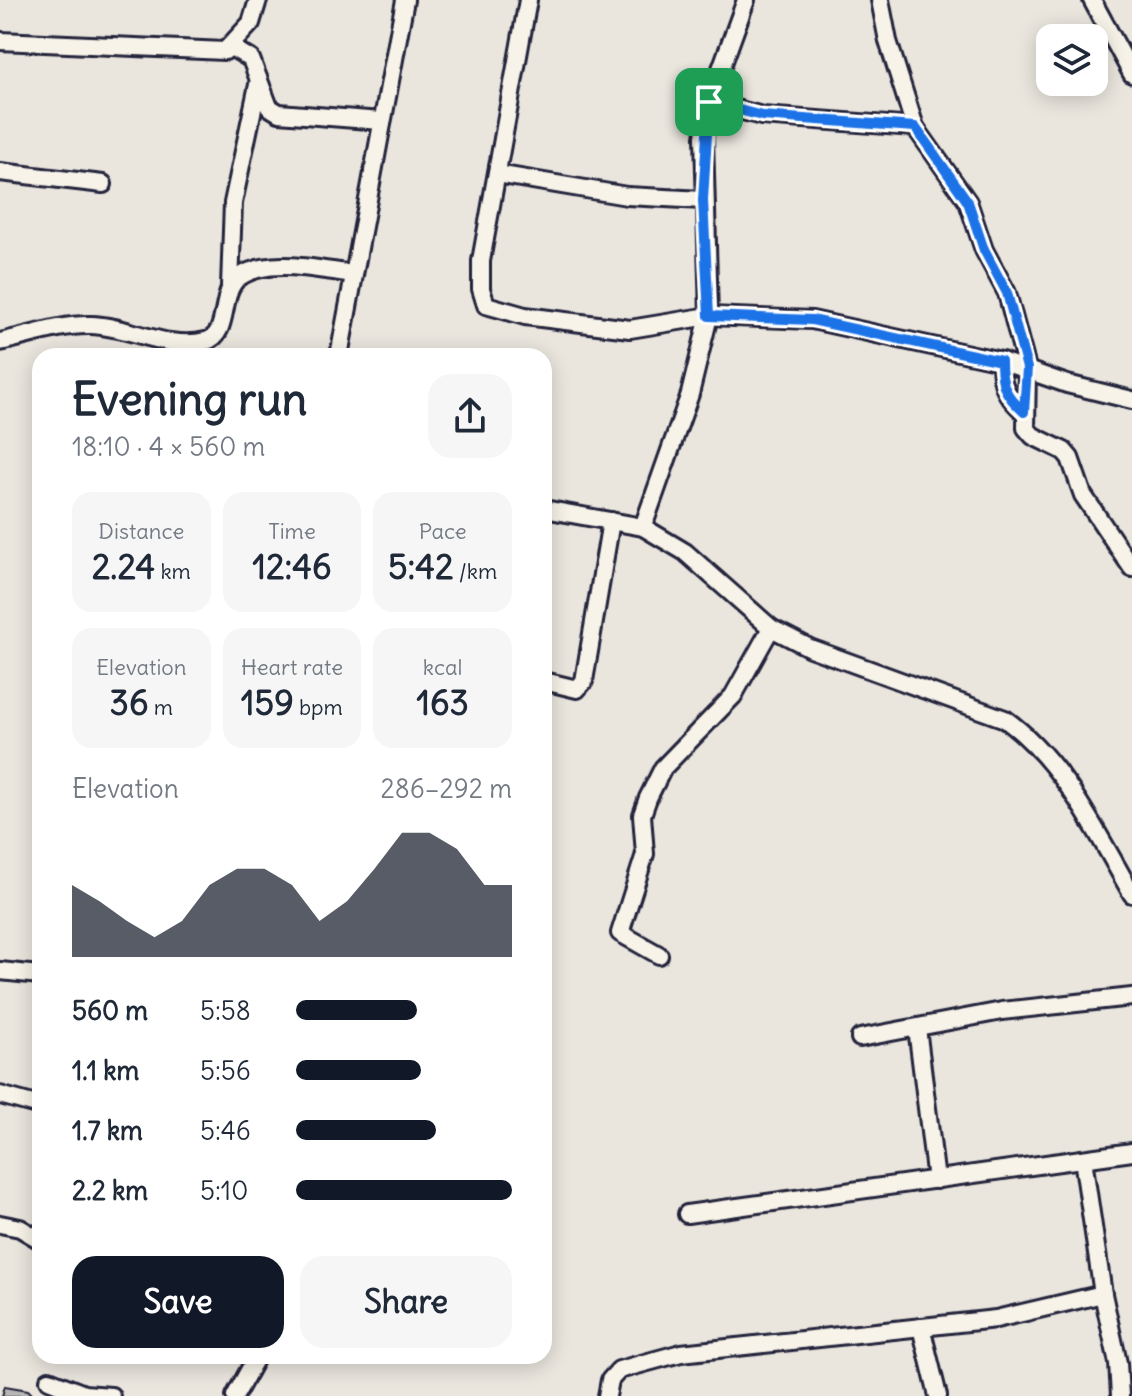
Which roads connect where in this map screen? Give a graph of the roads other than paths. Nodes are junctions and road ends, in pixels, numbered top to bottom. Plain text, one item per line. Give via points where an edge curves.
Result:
1 (258, 0) edge
2 (405, 0) edge
3 (528, 0) edge
4 (746, 0) edge
5 (880, 0) edge
6 (1092, 0) edge
7 (0, 41) edge
8 (231, 47) junction
9 (1132, 74) edge
10 (259, 80) junction
11 (709, 102) junction
12 (381, 121) junction
13 (915, 127) junction
14 (0, 172) edge
15 (497, 174) junction
16 (103, 184) dead end
17 (703, 200) junction
18 (353, 274) junction
19 (230, 286) junction
20 (709, 316) junction
21 (0, 342) edge
22 (340, 348) edge
23 (1001, 361) junction
24 (1027, 368) junction
25 (1132, 400) edge
26 (1024, 412) junction
27 (552, 510) edge
28 (611, 521) junction
29 (643, 527) junction
30 (1132, 568) edge
31 (771, 628) junction
32 (552, 683) edge
33 (1132, 894) edge
34 (659, 955) dead end
35 (0, 971) edge
36 (32, 974) edge
37 (1132, 997) edge
38 (917, 1028) junction
39 (860, 1038) dead end
40 (0, 1095) edge
41 (32, 1104) edge
42 (1132, 1152) edge
43 (1083, 1159) junction
44 (936, 1180) junction
45 (687, 1214) dead end
46 (0, 1224) edge
47 (32, 1235) edge
48 (1103, 1294) junction
49 (921, 1327) junction
50 (253, 1364) edge
51 (49, 1380) dead end
52 (111, 1396) edge
53 (235, 1396) edge
54 (607, 1396) edge
55 (938, 1396) edge
56 (1120, 1396) edge

1 - 8 street via 251,23
2 - 12 street
3 - 15 street
4 - 11 street
5 - 13 street
6 - 9 street
7 - 8 street via 200,52
8 - 10 street via 251,59
10 - 12 street via 269,107 279,113
10 - 19 street via 233,203
11 - 13 street via 762,116
11 - 17 street
12 - 18 street
13 - 24 street via 968,202 984,250 1007,293
14 - 16 street
15 - 17 street via 627,196
15 - 20 street via 481,261 486,305 525,316 630,329
17 - 20 street
18 - 19 street via 272,267 240,277
18 - 22 street
19 - 21 street via 217,334 209,341 169,342 92,325
20 - 23 street via 812,320
20 - 29 street via 690,394
23 - 24 street
23 - 26 street via 1005,396
24 - 25 street
24 - 26 street
26 - 30 street via 1033,436 1070,458 1083,495
27 - 28 street
28 - 29 street
28 - 32 street via 584,681 577,689
29 - 31 street via 685,552
31 - 33 street via 810,648 1005,719 1024,732 1081,806
31 - 34 street via 733,696 663,768 642,815 645,854 620,933
35 - 36 street
37 - 38 street via 1002,1011
38 - 39 street
38 - 44 street
40 - 41 street
42 - 43 street
43 - 44 street
43 - 48 street
44 - 45 street
46 - 47 street
48 - 49 street via 996,1319
48 - 56 street
49 - 54 street via 681,1353 619,1370
49 - 55 street
50 - 53 street
51 - 52 street via 84,1394

